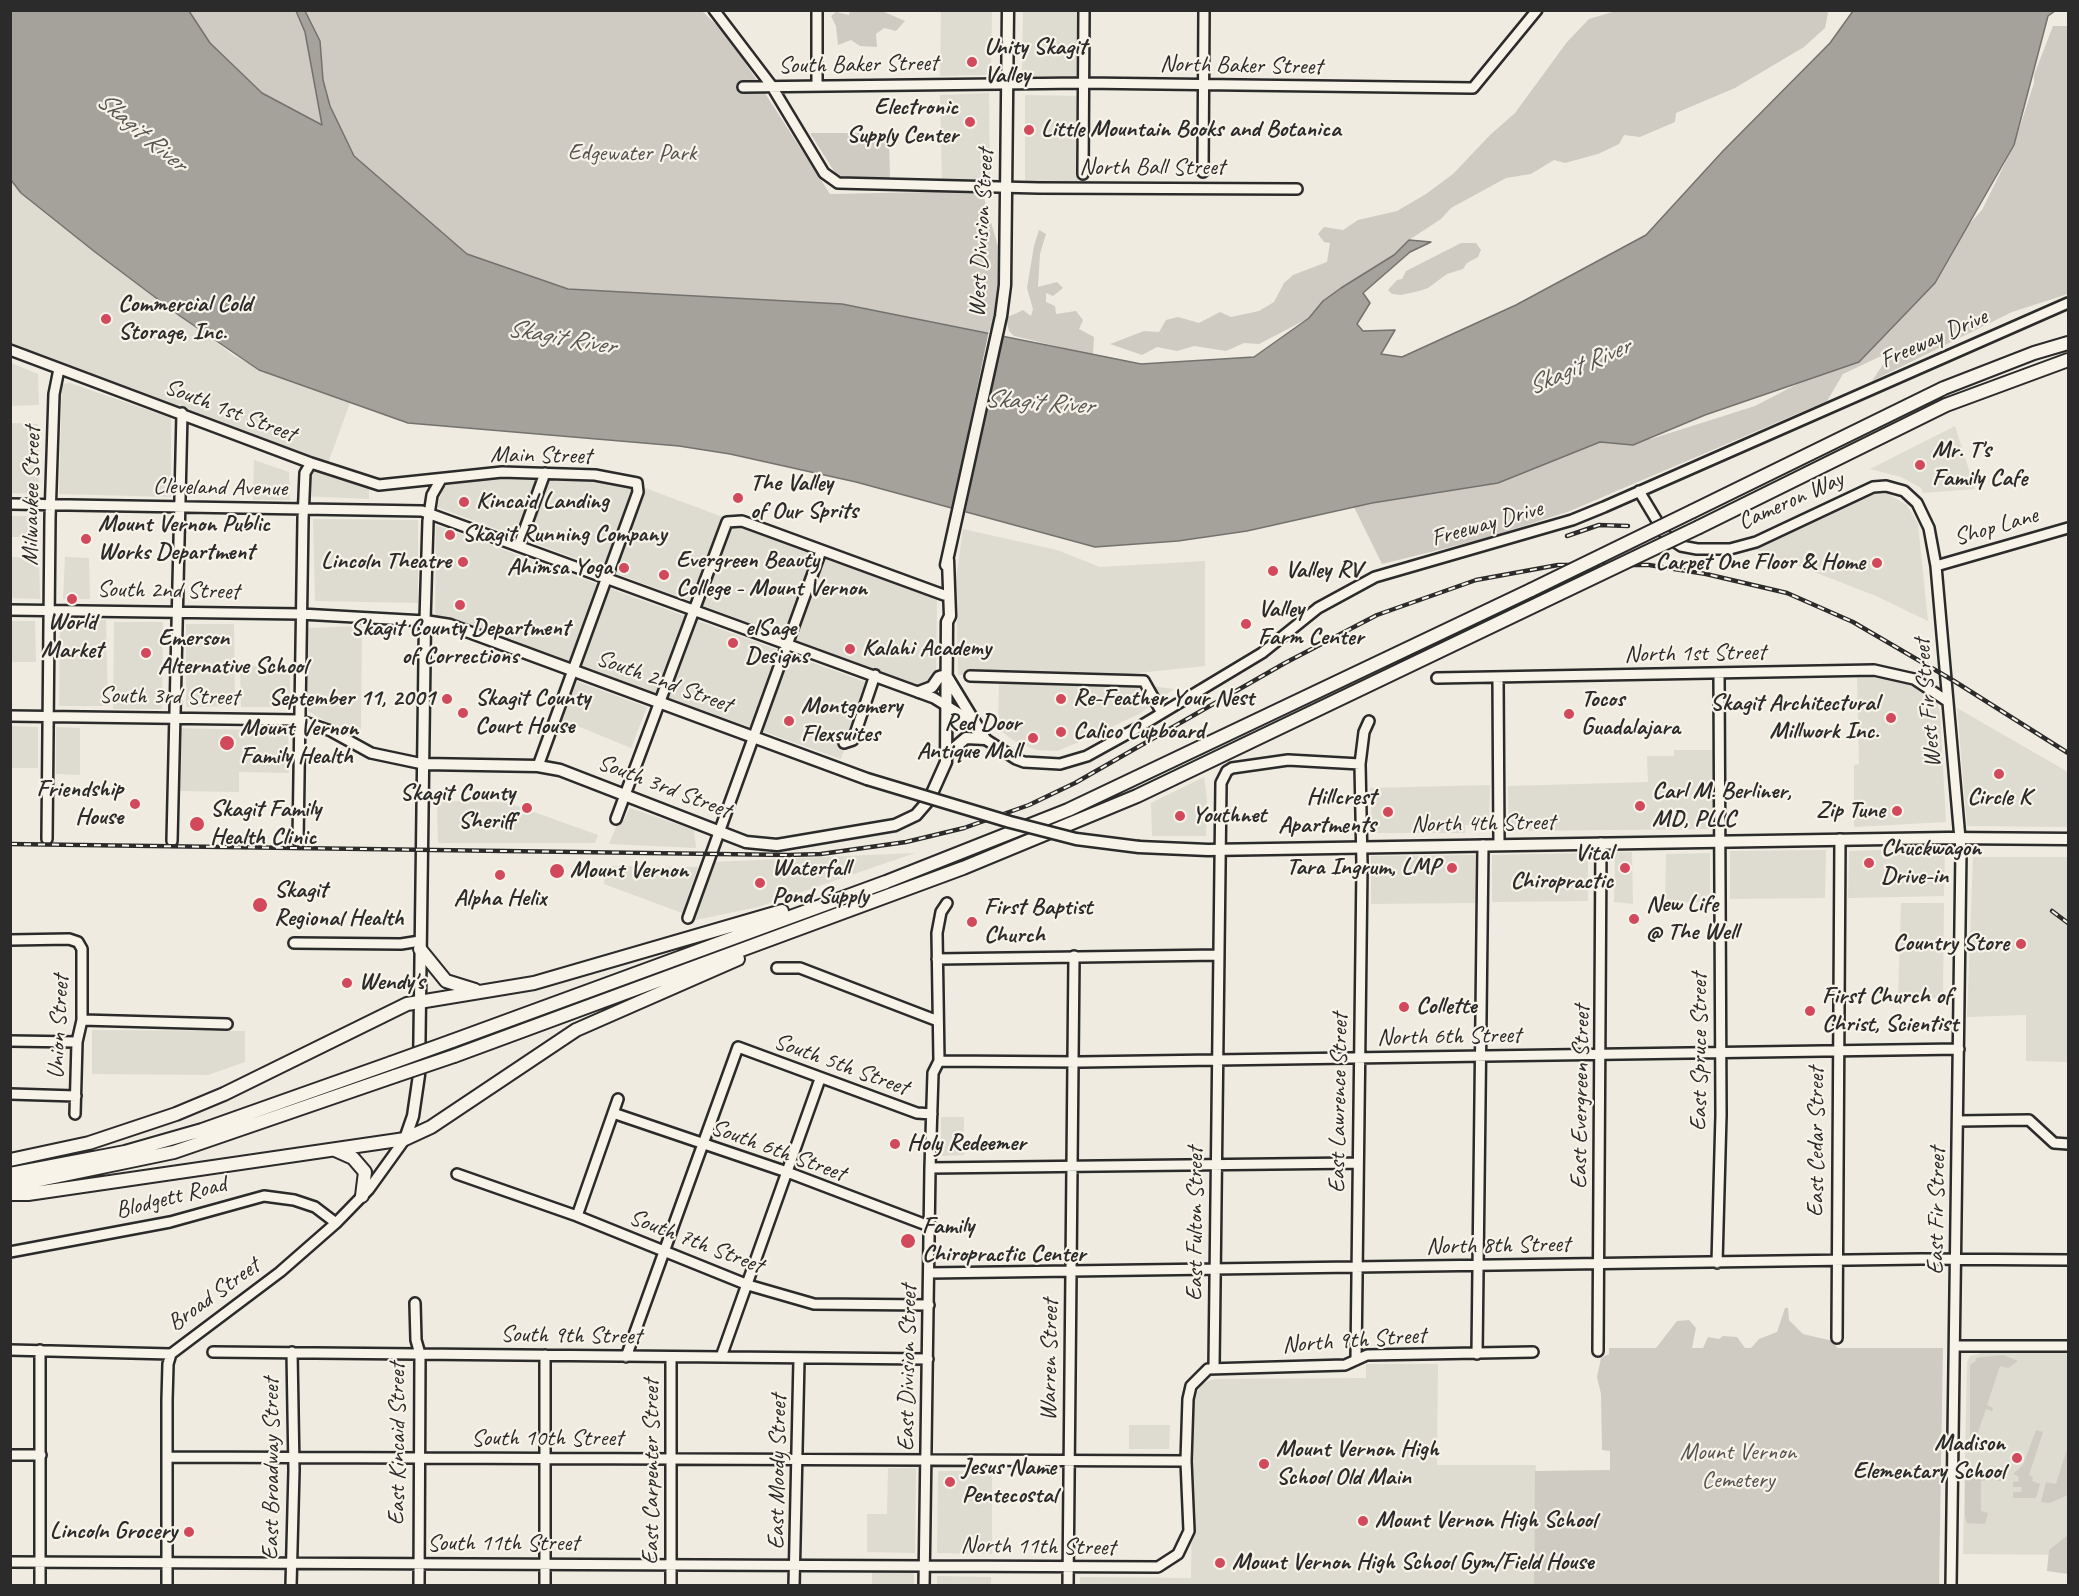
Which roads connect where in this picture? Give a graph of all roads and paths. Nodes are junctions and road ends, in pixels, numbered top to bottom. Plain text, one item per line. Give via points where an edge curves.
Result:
1 (714, 10) edge
2 (817, 10) edge
3 (1008, 10) edge
4 (1084, 10) edge
5 (1204, 10) edge
6 (1537, 10) edge
7 (1083, 83) junction
8 (817, 84) junction
9 (1008, 84) junction
10 (771, 86) junction
11 (1204, 86) junction
12 (743, 87) dead end
13 (1203, 172) dead end
14 (1083, 174) dead end
15 (1007, 187) junction
16 (1296, 189) dead end
17 (2068, 303) edge
18 (2068, 343) edge
19 (10, 350) edge
20 (2068, 360) edge
21 (59, 369) junction
22 (182, 413) junction
23 (311, 463) junction
24 (545, 473) junction
25 (440, 481) junction
26 (1639, 491) junction
27 (10, 504) edge
28 (51, 505) junction
29 (179, 506) junction
30 (303, 509) junction
31 (429, 513) junction
32 (2068, 528) edge
33 (519, 545) junction
34 (821, 551) junction
35 (949, 557) junction
36 (1936, 566) junction
37 (606, 577) junction
38 (944, 595) junction
39 (693, 609) junction
40 (10, 610) edge
41 (49, 611) junction
42 (176, 613) junction
43 (301, 614) junction
44 (425, 621) junction
45 (947, 622) junction
46 (788, 644) junction
47 (571, 670) junction
48 (1719, 673) junction
49 (874, 675) junction
50 (946, 675) junction
51 (970, 676) dead end
52 (1437, 678) dead end
53 (1498, 678) junction
54 (920, 692) junction
55 (658, 701) junction
56 (1947, 701) junction
57 (946, 705) junction
58 (1162, 713) junction
59 (10, 716) edge
60 (47, 716) junction
61 (174, 718) junction
62 (299, 720) junction
63 (1369, 721) dead end
64 (754, 737) junction
65 (985, 739) junction
66 (844, 744) dead end
67 (946, 754) junction
68 (423, 764) junction
69 (1360, 765) junction
70 (538, 766) junction
71 (624, 795) junction
72 (616, 819) dead end
73 (1010, 822) joint
74 (718, 831) junction
75 (1960, 837) junction
76 (47, 839) dead end
77 (1840, 839) junction
78 (2068, 839) edge
79 (172, 841) dead end
80 (298, 841) dead end
81 (1720, 841) junction
82 (1602, 843) junction
83 (1499, 844) junction
84 (1483, 845) junction
85 (1362, 847) junction
86 (1220, 850) junction
87 (963, 867) junction
88 (827, 902) junction
89 (947, 903) dead end
90 (688, 918) dead end
91 (10, 940) edge
92 (294, 942) dead end
93 (420, 945) junction
94 (1219, 955) junction
95 (1074, 956) junction
96 (937, 959) junction
97 (777, 968) dead end
98 (488, 992) junction
99 (420, 1001) junction
100 (82, 1020) junction
101 (938, 1021) junction
102 (227, 1024) dead end
103 (10, 1041) edge
104 (77, 1042) junction
105 (1959, 1049) junction
106 (1837, 1051) junction
107 (1600, 1053) junction
108 (1720, 1053) junction
109 (1480, 1056) junction
110 (1358, 1058) junction
111 (1217, 1059) junction
112 (939, 1062) junction
113 (1073, 1062) junction
114 (820, 1079) junction
115 (10, 1094) edge
116 (76, 1096) junction
117 (618, 1100) dead end
118 (613, 1113) junction
119 (75, 1114) dead end
120 (932, 1114) junction
121 (1958, 1121) junction
122 (405, 1139) junction
123 (701, 1144) junction
124 (2068, 1144) edge
125 (334, 1150) junction
126 (10, 1160) edge
127 (1358, 1163) junction
128 (1216, 1165) junction
129 (930, 1168) junction
130 (1072, 1168) junction
131 (787, 1172) junction
132 (10, 1173) edge
133 (457, 1174) dead end
134 (10, 1186) edge
135 (10, 1194) edge
136 (362, 1196) junction
137 (577, 1216) junction
138 (336, 1222) junction
139 (929, 1226) junction
140 (664, 1251) junction
141 (10, 1252) edge
142 (1956, 1259) junction
143 (2068, 1260) edge
144 (1836, 1261) junction
145 (1717, 1263) junction
146 (1599, 1265) junction
147 (1479, 1266) junction
148 (1356, 1268) junction
149 (1215, 1270) junction
150 (1071, 1272) junction
151 (929, 1273) junction
152 (748, 1285) junction
153 (415, 1303) dead end
154 (929, 1305) junction
155 (1837, 1338) dead end
156 (1955, 1346) junction
157 (2068, 1346) edge
158 (10, 1350) edge
159 (40, 1350) junction
160 (1598, 1351) dead end
161 (213, 1352) dead end
162 (292, 1352) junction
163 (1533, 1352) dead end
164 (171, 1354) junction
165 (420, 1354) junction
166 (1477, 1354) junction
167 (545, 1355) junction
168 (626, 1357) junction
169 (721, 1357) junction
170 (672, 1358) junction
171 (799, 1359) junction
172 (928, 1359) junction
173 (1356, 1360) junction
174 (1214, 1367) junction
175 (10, 1455) edge
176 (41, 1455) junction
177 (294, 1456) junction
178 (167, 1457) junction
179 (546, 1457) junction
180 (420, 1458) junction
181 (797, 1458) junction
182 (672, 1459) junction
183 (927, 1460) junction
184 (1186, 1461) junction
185 (1069, 1462) junction
186 (10, 1562) edge
187 (40, 1562) junction
188 (167, 1562) junction
189 (292, 1562) junction
190 (419, 1563) junction
191 (545, 1564) junction
192 (672, 1564) junction
193 (796, 1565) junction
194 (924, 1565) junction
195 (1068, 1567) junction
196 (40, 1586) edge
197 (167, 1586) edge
198 (291, 1586) edge
199 (419, 1586) edge
200 (545, 1586) edge
201 (671, 1586) edge
202 (794, 1586) edge
203 (924, 1586) edge
204 (1068, 1586) edge
205 (1951, 1586) edge

1 - 10 street
2 - 8 street
3 - 9 main road, West Division Street
4 - 7 street
5 - 11 street
6 - 11 street, North Baker Street via 1473,88
7 - 9 street, North Baker Street
7 - 11 street, North Baker Street
7 - 14 street
8 - 9 street, South Baker Street
8 - 10 street, South Baker Street
9 - 15 main road, West Division Street
10 - 12 street, South Baker Street
10 - 15 street, North Ball Street via 824,173 838,183
11 - 13 street
15 - 16 street, North Ball Street
15 - 35 main road, West Division Street via 1005,285 999,325
17 - 26 street, Freeway Drive
18 - 88 highway, bridge via 1944,388 1068,810
19 - 21 street, South 1st Street
20 - 87 highway, bridge via 1946,405 1198,768
21 - 22 street, South 1st Street
21 - 28 street, Milwaukee Street via 54,394
22 - 23 street, South 1st Street
22 - 29 street
23 - 25 street, South 1st Street via 379,485
23 - 30 street via 305,473
24 - 25 street, Main Street via 502,472
24 - 33 street
24 - 37 street, Main Street via 594,475 639,486
25 - 31 street via 432,495
26 - 36 street, Cameron Way via 1673,541 1697,549 1730,549 1756,542 1861,491 1886,486 1904,492 1917,503 1929,528
26 - 58 street, Freeway Drive via 1572,519 1375,576 1318,608 1262,653
27 - 28 street, Cleveland Avenue
28 - 29 street, Cleveland Avenue
28 - 41 street, Milwaukee Street
29 - 30 street, Cleveland Avenue
29 - 42 street
30 - 31 street, Cleveland Avenue
30 - 43 street
31 - 33 street
31 - 44 street
32 - 36 street, Shop Lane
33 - 37 street
34 - 38 street
34 - 39 street via 742,521 730,521
34 - 46 street
35 - 38 main road, West Division Street via 944,571
35 - 45 main road, West Division Street
36 - 56 street, West Fir Street
37 - 39 street
37 - 47 street
38 - 45 main road, West Division Street
39 - 46 street
39 - 55 street
40 - 41 street, South 2nd Street
41 - 42 street, South 2nd Street
41 - 60 street, Milwaukee Street
42 - 43 street, South 2nd Street
42 - 61 street
43 - 44 street, South 2nd Street
43 - 62 street
44 - 47 main road, South 2nd Street via 450,624
44 - 68 main road
45 - 50 main road, West Division Street
46 - 49 street
46 - 64 street
47 - 55 main road, South 2nd Street
47 - 70 street
48 - 53 street, North 1st Street
48 - 56 street, North 1st Street via 1874,670 1914,678
48 - 81 street, East Spruce Street
49 - 54 street
49 - 66 street via 853,740
50 - 54 main road
50 - 57 main road, West Division Street
50 - 65 main road
51 - 58 street via 1144,681
52 - 53 street, North 1st Street
53 - 83 street
54 - 57 street
55 - 64 main road, South 2nd Street
55 - 71 street
56 - 75 street, West Fir Street
57 - 65 street, Freeway Drive
57 - 67 main road, West Division Street
58 - 65 street, Freeway Drive via 1087,756 1060,765 1024,762
59 - 60 street, South 3rd Street
60 - 61 street, South 3rd Street
60 - 76 street, Milwaukee Street
61 - 62 street, South 3rd Street
61 - 79 street
62 - 68 street, South 3rd Street via 331,731 371,753
62 - 80 street
63 - 69 street, East Lawrence Street
64 - 73 main road, South 2nd Street, bridge via 867,779
64 - 74 street
65 - 67 main road via 966,738
67 - 74 main road, South 3rd Street via 942,776 929,800 916,815 895,825 777,845 746,842
68 - 70 main road, South 3rd Street
68 - 93 main road
69 - 85 street, East Lawrence Street
69 - 86 street, East Fulton Street via 1288,760 1227,771 1220,791
70 - 71 main road, South 3rd Street via 560,770
71 - 72 street
71 - 74 main road, South 3rd Street
73 - 86 main road, North 4th Street, bridge via 1107,845
74 - 90 street
75 - 77 main road, North 4th Street
75 - 78 main road, North 4th Street
75 - 105 street, East Fir Street
77 - 81 main road, North 4th Street
77 - 106 street, East Cedar Street
81 - 82 main road, North 4th Street
81 - 108 street, East Spruce Street
82 - 83 main road, North 4th Street
82 - 107 street, East Evergreen Street
83 - 84 main road, North 4th Street
84 - 85 main road, North 4th Street
84 - 109 street
85 - 86 main road, North 4th Street
85 - 110 street, East Lawrence Street
86 - 94 street, East Fulton Street
87 - 122 highway via 886,904 734,960 598,1018 431,1127
87 - 134 highway, bridge via 454,1056 174,1152
88 - 98 highway via 792,908 534,983
88 - 132 highway, bridge via 202,1130 125,1152
89 - 96 street, East Division Street via 937,933
91 - 100 street, Union Street via 78,942 82,949
92 - 93 street
93 - 98 highway via 446,981 468,990
93 - 99 main road
94 - 95 street
94 - 111 street, East Fulton Street
95 - 96 street
95 - 113 street, Warren Street
96 - 101 street, East Division Street
97 - 101 street via 800,968
98 - 99 highway
99 - 122 main road, Broad Street via 418,1089
99 - 126 highway via 406,1004 176,1114 89,1143
100 - 102 street
100 - 104 street, Union Street
101 - 112 street, East Division Street
103 - 104 street
104 - 116 street, Union Street
105 - 106 street, North 6th Street
105 - 121 street, East Fir Street
106 - 108 street, North 6th Street
106 - 144 street, East Cedar Street
107 - 108 street, North 6th Street
107 - 109 street, North 6th Street
107 - 146 street, East Evergreen Street
108 - 145 street, East Spruce Street
109 - 110 street, North 6th Street
109 - 147 street
110 - 111 street, North 6th Street
110 - 127 street, East Lawrence Street
111 - 113 street, North 6th Street
111 - 128 street, East Fulton Street
112 - 113 street, North 6th Street
112 - 120 street, East Division Street via 933,1073
113 - 130 street, Warren Street
114 - 120 street, South 5th Street via 917,1113
114 - 123 street, South 5th Street via 738,1047
114 - 131 street
115 - 116 street
116 - 119 street, Union Street
117 - 118 street
118 - 123 street, South 6th Street
118 - 137 street
120 - 129 street, East Division Street
121 - 124 street via 2030,1120 2054,1143
121 - 142 street, East Fir Street
122 - 125 highway
122 - 136 street, Broad Street
123 - 131 street, South 6th Street
123 - 140 street
125 - 135 highway
125 - 136 highway via 353,1158 365,1172
127 - 128 street
127 - 148 street, East Lawrence Street
128 - 130 street
128 - 149 street, East Fulton Street
129 - 130 street
129 - 139 street, East Division Street
130 - 150 street, Warren Street
131 - 139 street, South 6th Street
131 - 152 street
133 - 137 street, South 7th Street
136 - 138 street, Broad Street
137 - 140 street, South 7th Street
138 - 141 street, Blodgett Road via 315,1207 264,1196 170,1221
138 - 164 street, Broad Street via 280,1272
139 - 151 street, East Division Street
140 - 152 street, South 7th Street
140 - 168 street
142 - 143 street, North 8th Street
142 - 144 street, North 8th Street
142 - 156 street, East Fir Street
144 - 145 street, North 8th Street
144 - 155 street, East Cedar Street
145 - 146 street, North 8th Street
146 - 147 street, North 8th Street
146 - 160 street, East Evergreen Street
147 - 148 street, North 8th Street
147 - 166 street
148 - 149 street, North 8th Street
148 - 173 street, East Lawrence Street
149 - 150 street, North 8th Street
149 - 174 street, East Fulton Street
150 - 151 street, North 8th Street
150 - 185 street, Warren Street
151 - 154 street, East Division Street
152 - 154 street, South 7th Street via 814,1304
152 - 169 street
153 - 165 street, East Kincaid Street
154 - 172 street, East Division Street
156 - 157 street
156 - 205 street, East Fir Street
158 - 159 street
159 - 164 street
159 - 176 street
161 - 162 street, South 9th Street
162 - 165 street, South 9th Street
162 - 177 street, East Broadway Street
163 - 166 street, North 9th Street
164 - 178 street, Broad Street
165 - 167 street, South 9th Street
165 - 180 street, East Kincaid Street
166 - 173 street, North 9th Street via 1367,1355
167 - 168 street, South 9th Street
167 - 179 street
168 - 170 street, South 9th Street
169 - 170 street, South 9th Street
169 - 171 street, South 9th Street
170 - 182 street, East Carpenter Street
171 - 172 street, South 9th Street
171 - 181 street, East Moody Street
172 - 183 street, East Division Street
173 - 174 street, North 9th Street via 1345,1365
174 - 184 street via 1203,1372 1191,1386
175 - 176 street
176 - 187 street
177 - 178 street, South 10th Street
177 - 180 street, South 10th Street
177 - 189 street, East Broadway Street
178 - 188 street, Broad Street
179 - 180 street, South 10th Street
179 - 182 street, South 10th Street
179 - 191 street
180 - 190 street, East Kincaid Street
181 - 182 street, South 10th Street
181 - 183 street, South 10th Street
181 - 193 street, East Moody Street
182 - 192 street, East Carpenter Street
183 - 185 street, South 10th Street
183 - 194 street, East Division Street
184 - 185 street, South 10th Street
184 - 195 street, North 11th Street via 1189,1531 1178,1554 1166,1564 1153,1567
185 - 195 street, Warren Street
186 - 187 street, South 11th Street
187 - 188 street, South 11th Street
187 - 196 street
188 - 189 street, South 11th Street
188 - 197 street, Broad Street
189 - 190 street, South 11th Street
189 - 198 street, East Broadway Street
190 - 191 street, South 11th Street
190 - 199 street, East Kincaid Street
191 - 192 street, South 11th Street
191 - 200 street
192 - 193 street, South 11th Street
192 - 201 street, East Carpenter Street
193 - 194 street, South 11th Street
193 - 202 street, East Moody Street
194 - 195 street, North 11th Street
194 - 203 street, East Division Street
195 - 204 street, Warren Street

